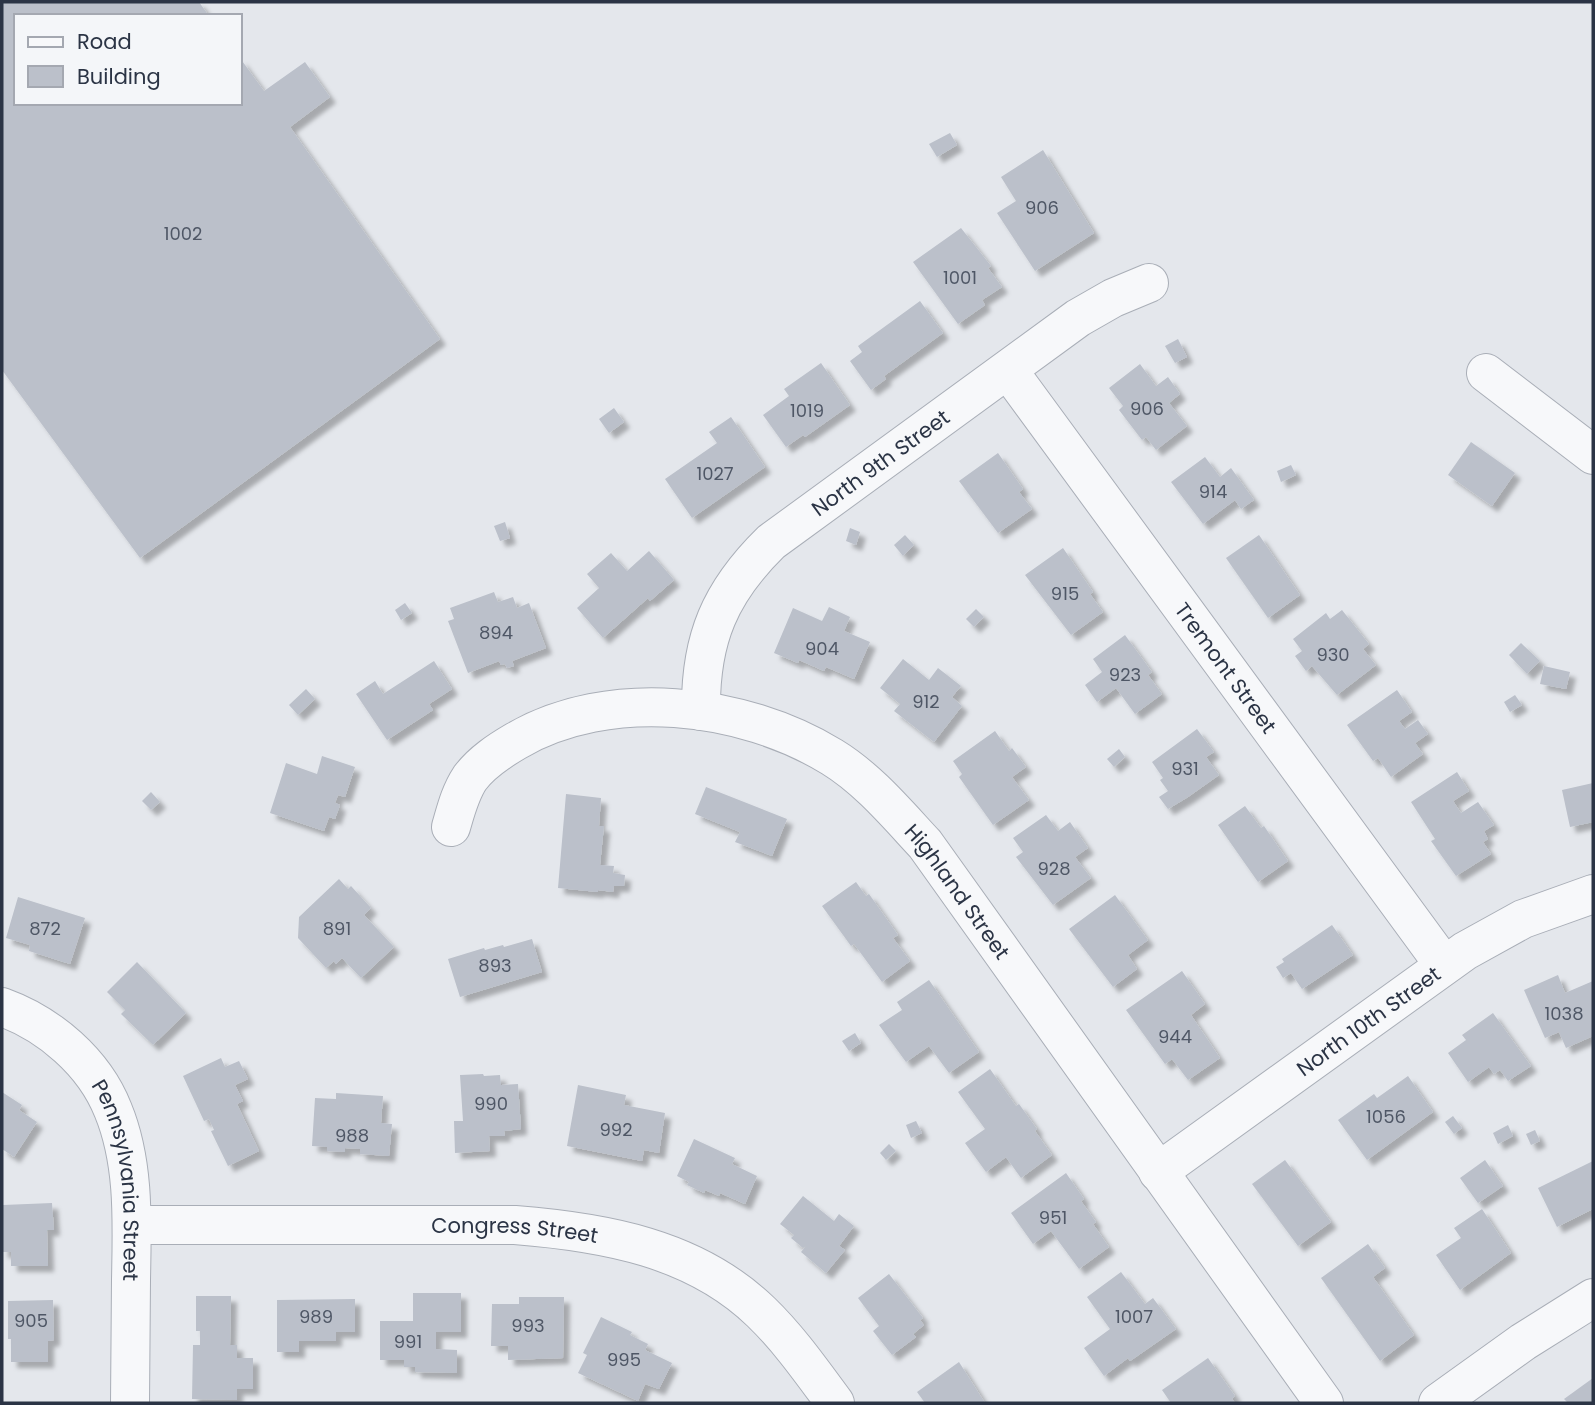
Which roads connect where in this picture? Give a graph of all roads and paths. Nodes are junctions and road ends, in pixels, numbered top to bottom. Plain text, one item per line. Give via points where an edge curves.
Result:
1 (1149, 283) dead end
2 (1008, 370) junction
3 (1486, 373) dead end
4 (1593, 455) edge
5 (701, 711) junction
6 (451, 827) dead end
7 (1593, 894) edge
8 (1444, 965) junction
9 (2, 1007) edge
10 (1158, 1171) junction
11 (132, 1226) junction
12 (1593, 1298) edge
13 (130, 1403) edge
14 (835, 1403) edge
15 (1324, 1403) edge
16 (1438, 1403) edge

1 - 2 street, North 9th Street via 1078,318
2 - 5 street, North 9th Street via 771,542 747,566 727,593 713,624 704,657
2 - 8 street, Tremont Street
3 - 4 street
5 - 6 street, Highland Street via 652,706 608,709 533,732 494,754 471,777 458,799
5 - 10 street, Highland Street via 761,725 806,743 834,758 882,798 925,844
7 - 8 street, North 10th Street via 1523,919
8 - 10 street, North 10th Street
9 - 11 street, Pennsylvania Street via 52,1034 81,1060 101,1087 113,1110 125,1155
10 - 15 street, Highland Street
11 - 13 street, Pennsylvania Street
11 - 14 street, Congress Street via 515,1225 614,1238 678,1256 721,1280 787,1339
12 - 16 street

